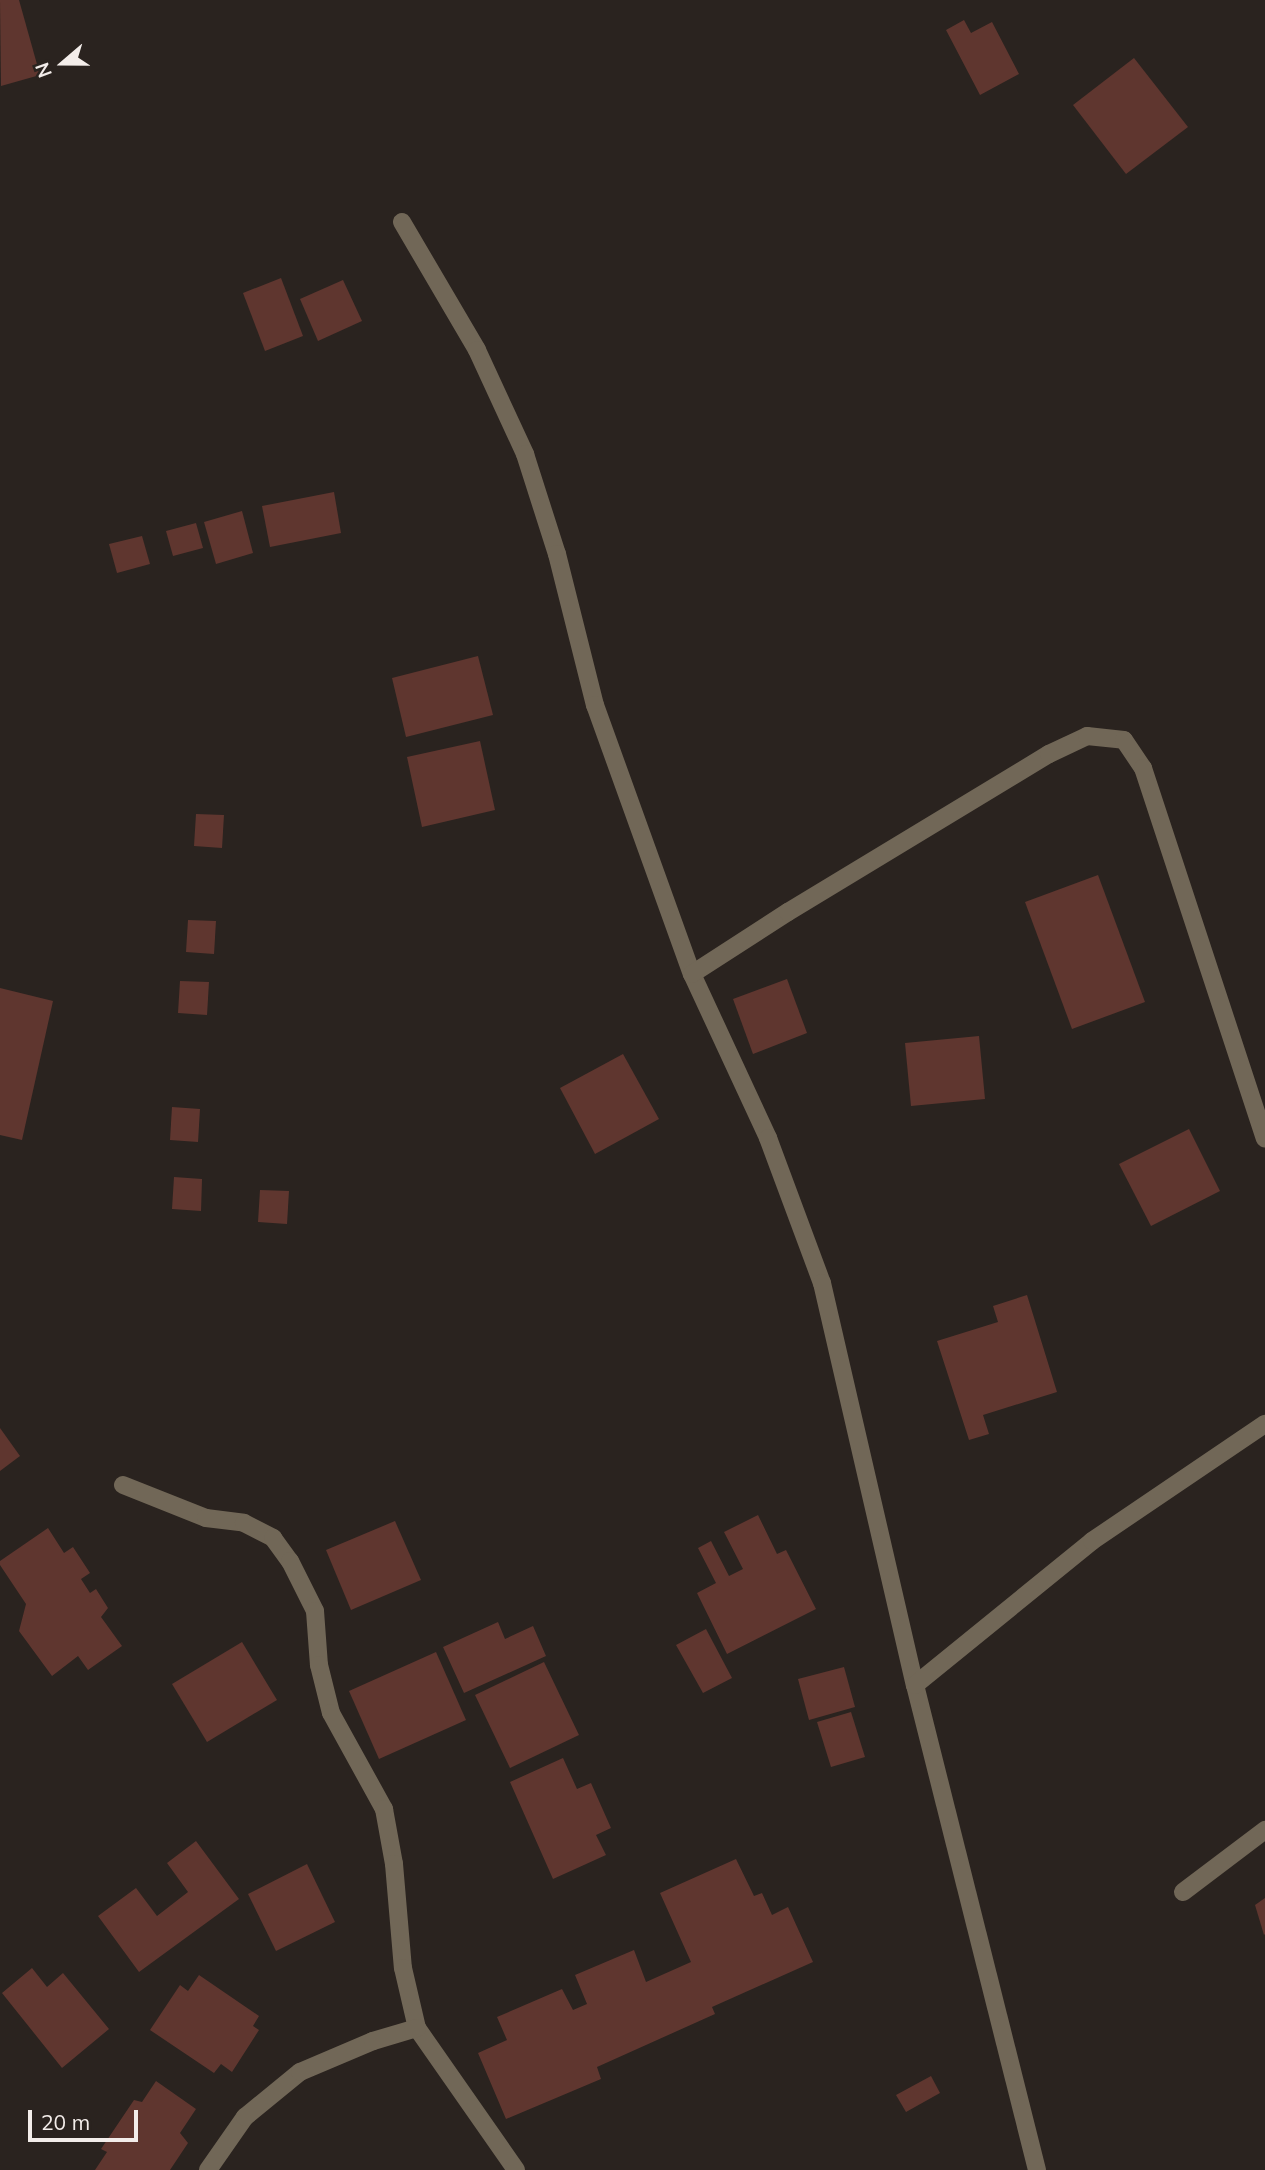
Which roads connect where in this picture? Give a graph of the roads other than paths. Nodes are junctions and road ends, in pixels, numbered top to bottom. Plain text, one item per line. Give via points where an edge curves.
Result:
1 (402, 222) dead end
2 (691, 974) junction
3 (1265, 1138) edge
4 (1265, 1424) edge
5 (123, 1485) dead end
6 (915, 1685) junction
7 (1265, 1830) edge
8 (1183, 1892) dead end
9 (417, 2028) junction
10 (208, 2170) edge
11 (516, 2170) edge
12 (1037, 2170) edge

1 - 2 street via 477,350 525,454 557,554 595,705
2 - 3 street via 1049,754 1087,736 1124,740 1143,768
2 - 6 street via 768,1138 822,1283
4 - 6 street via 1092,1541
5 - 9 street via 206,1518 244,1523 272,1538 290,1562 315,1611 319,1665 331,1713 384,1809 403,1968
6 - 12 street
7 - 8 street
9 - 10 street via 300,2072 245,2117
9 - 11 street

